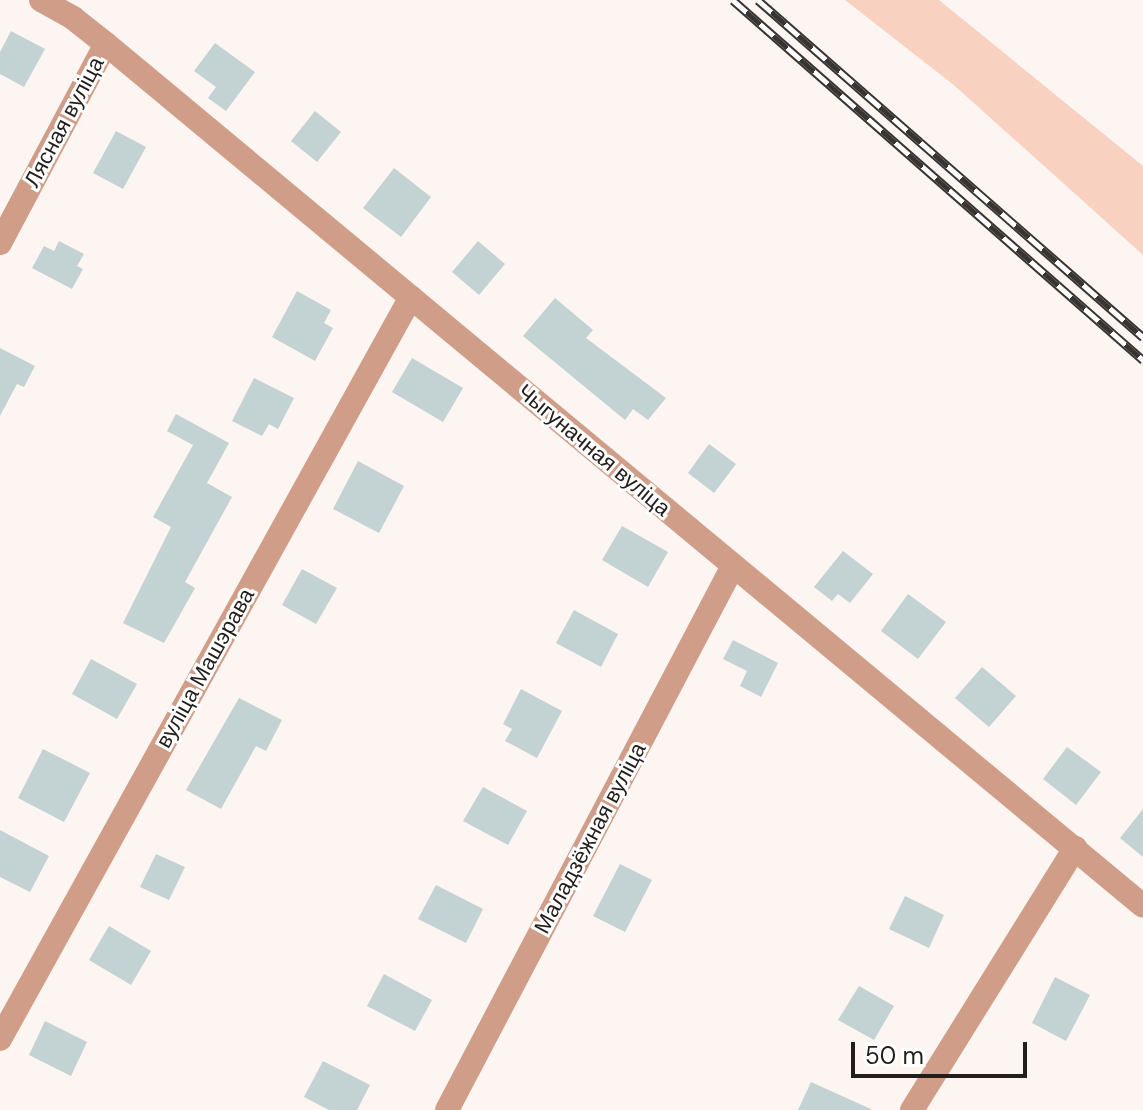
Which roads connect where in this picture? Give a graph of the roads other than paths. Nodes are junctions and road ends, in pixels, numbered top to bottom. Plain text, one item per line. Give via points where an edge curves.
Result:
1 (41, 0) edge
2 (106, 44) junction
3 (0, 243) edge
4 (411, 297) junction
5 (733, 566) junction
6 (1075, 848) junction
7 (1143, 906) edge
8 (0, 1039) edge
9 (447, 1110) edge
10 (912, 1110) edge

1 - 2 street, Чыгуначная вуліца
2 - 3 street, Лясная вуліца
2 - 4 street, Чыгуначная вуліца
4 - 5 street, Чыгуначная вуліца
4 - 8 street, вуліца Машэрава
5 - 6 street, Чыгуначная вуліца
5 - 9 street, Маладзёжная вуліца
6 - 7 street, Чыгуначная вуліца
6 - 10 street

